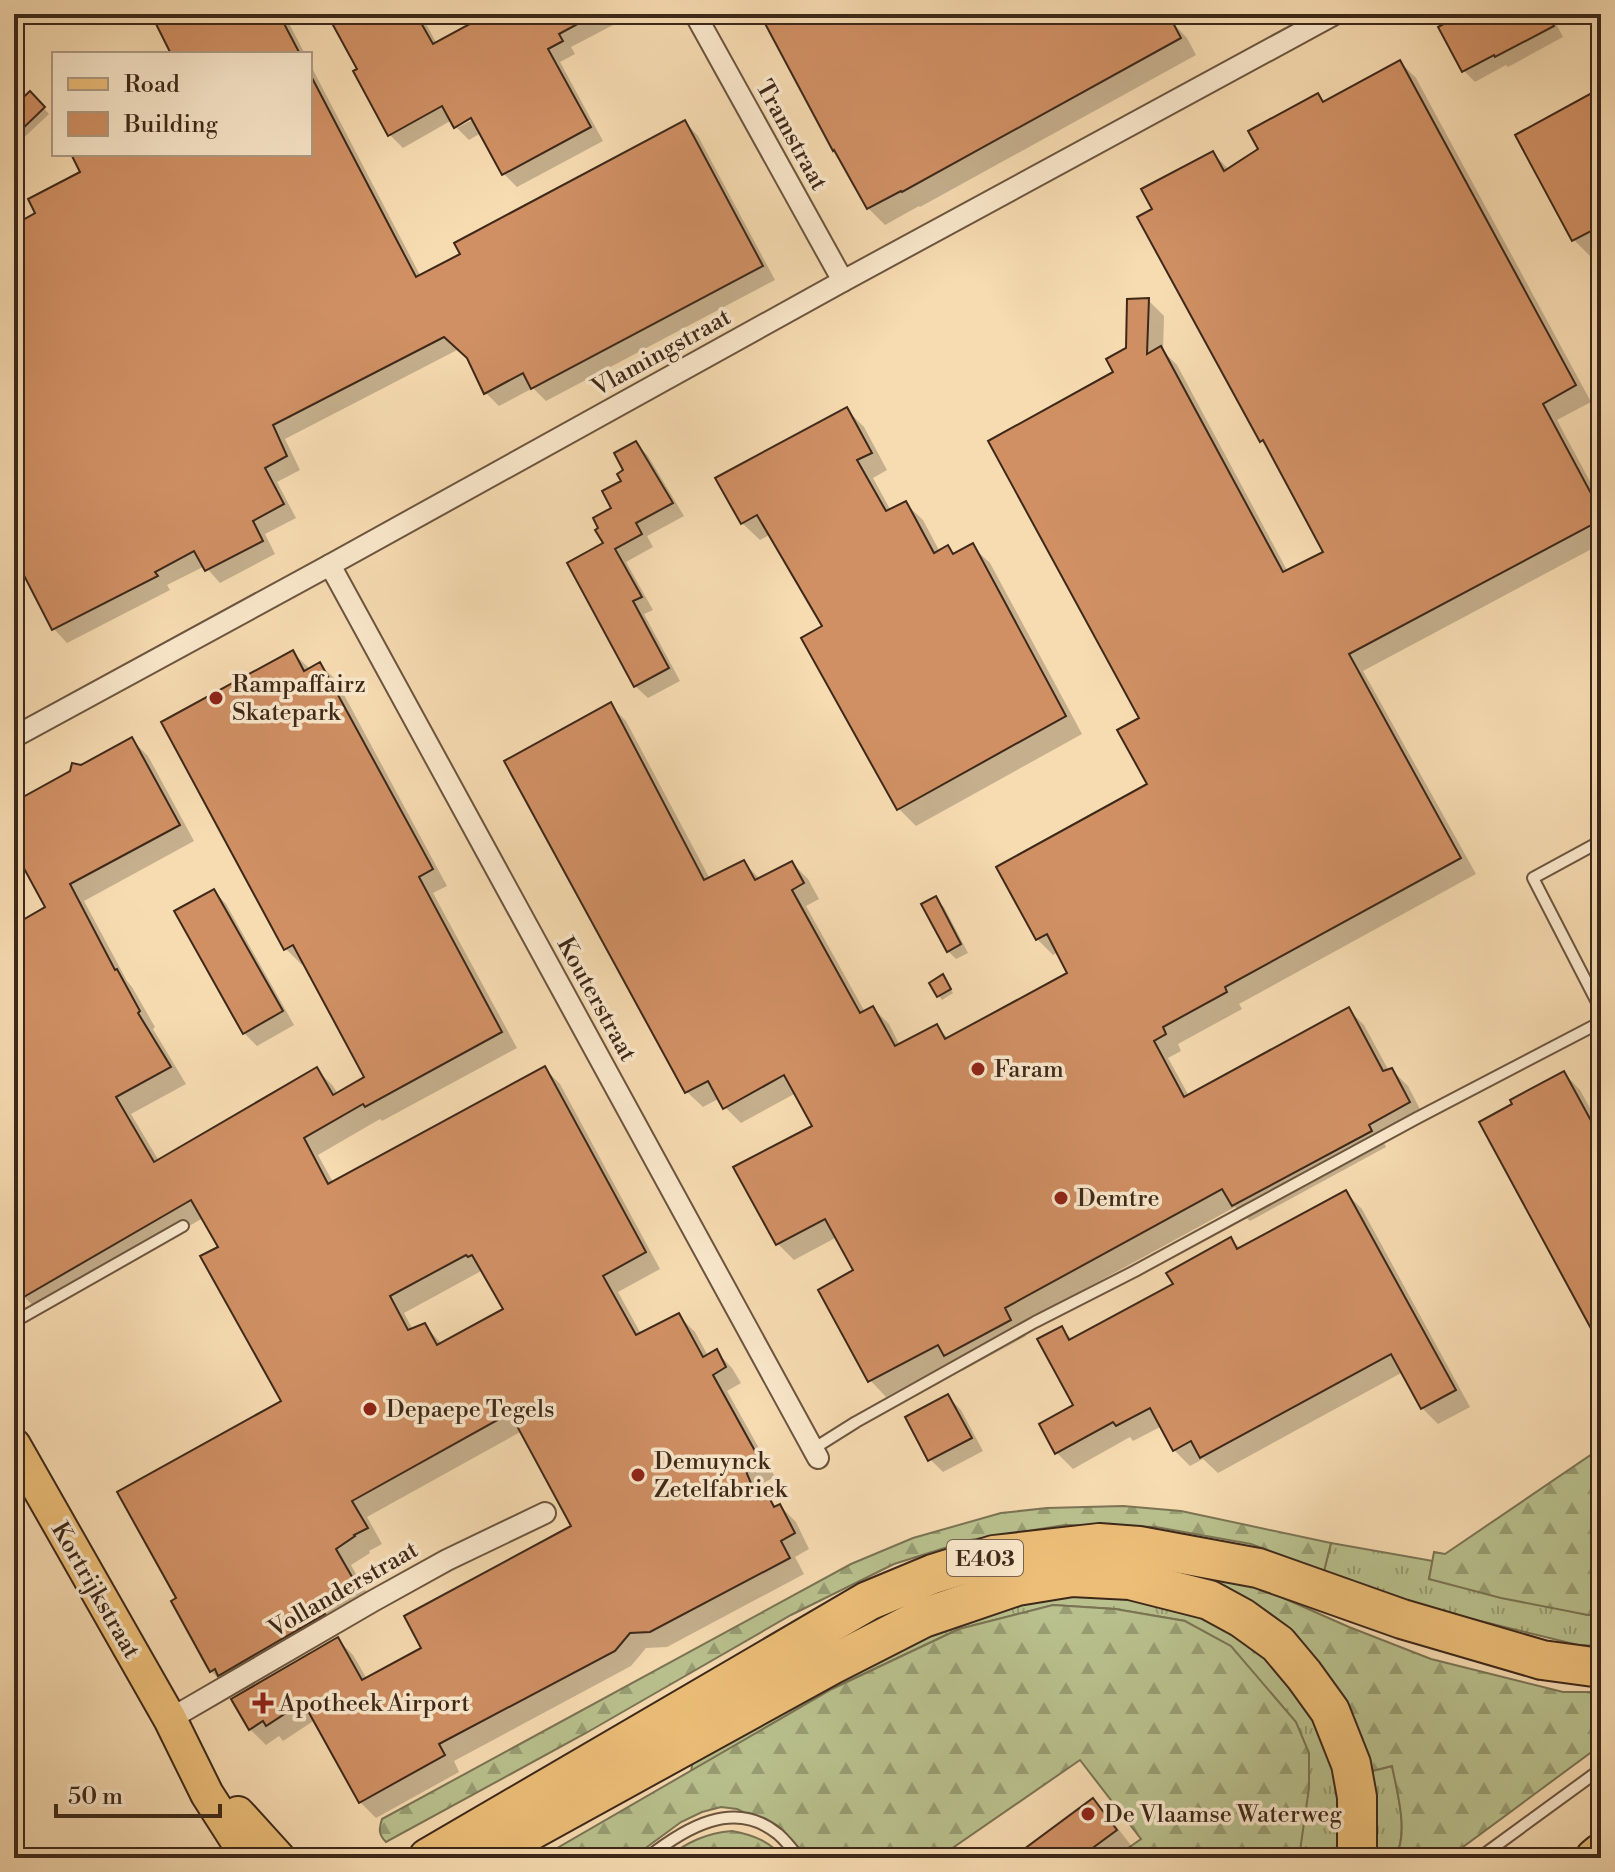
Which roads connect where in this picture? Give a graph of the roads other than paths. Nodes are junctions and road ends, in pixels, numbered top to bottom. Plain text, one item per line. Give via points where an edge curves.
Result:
1 (695, 14) edge
2 (1335, 14) edge
3 (843, 281) junction
4 (330, 565) junction
5 (14, 737) edge
6 (1601, 841) edge
7 (1601, 1010) edge
8 (1601, 1022) edge
9 (183, 1226) dead end
10 (14, 1322) edge
11 (14, 1445) edge
12 (816, 1454) joint
13 (545, 1513) dead end
14 (1601, 1668) edge
15 (174, 1727) junction
16 (1601, 1769) edge
17 (1601, 1853) edge
18 (248, 1858) edge
19 (279, 1858) edge
20 (428, 1858) edge
21 (481, 1858) edge
22 (647, 1858) edge
23 (799, 1858) edge
24 (1355, 1858) edge
25 (1479, 1858) edge
26 (1595, 1858) edge

1 - 3 street, Tramstraat
2 - 3 street, Vlamingstraat
3 - 4 street, Vlamingstraat
4 - 5 street, Vlamingstraat
4 - 12 street, Kouterstraat
6 - 7 lane via 1533,878
8 - 12 lane via 1035,1322 856,1422
9 - 10 lane
11 - 15 main road, Kortrijkstraat
13 - 15 street, Vollanderstraat via 386,1594
14 - 20 highway, E403 via 1542,1660 1486,1644 1258,1568 1099,1543 994,1555 868,1601
15 - 18 main road, Kortrijkstraat via 207,1794
15 - 19 main road, Kortrijkstraat
16 - 25 lane
17 - 26 highway
21 - 24 highway, E403 via 923,1618 1017,1586 1072,1577 1130,1580 1209,1600 1278,1644 1330,1711 1351,1764 1357,1797
22 - 23 lane via 701,1824 733,1816 757,1821 779,1835

